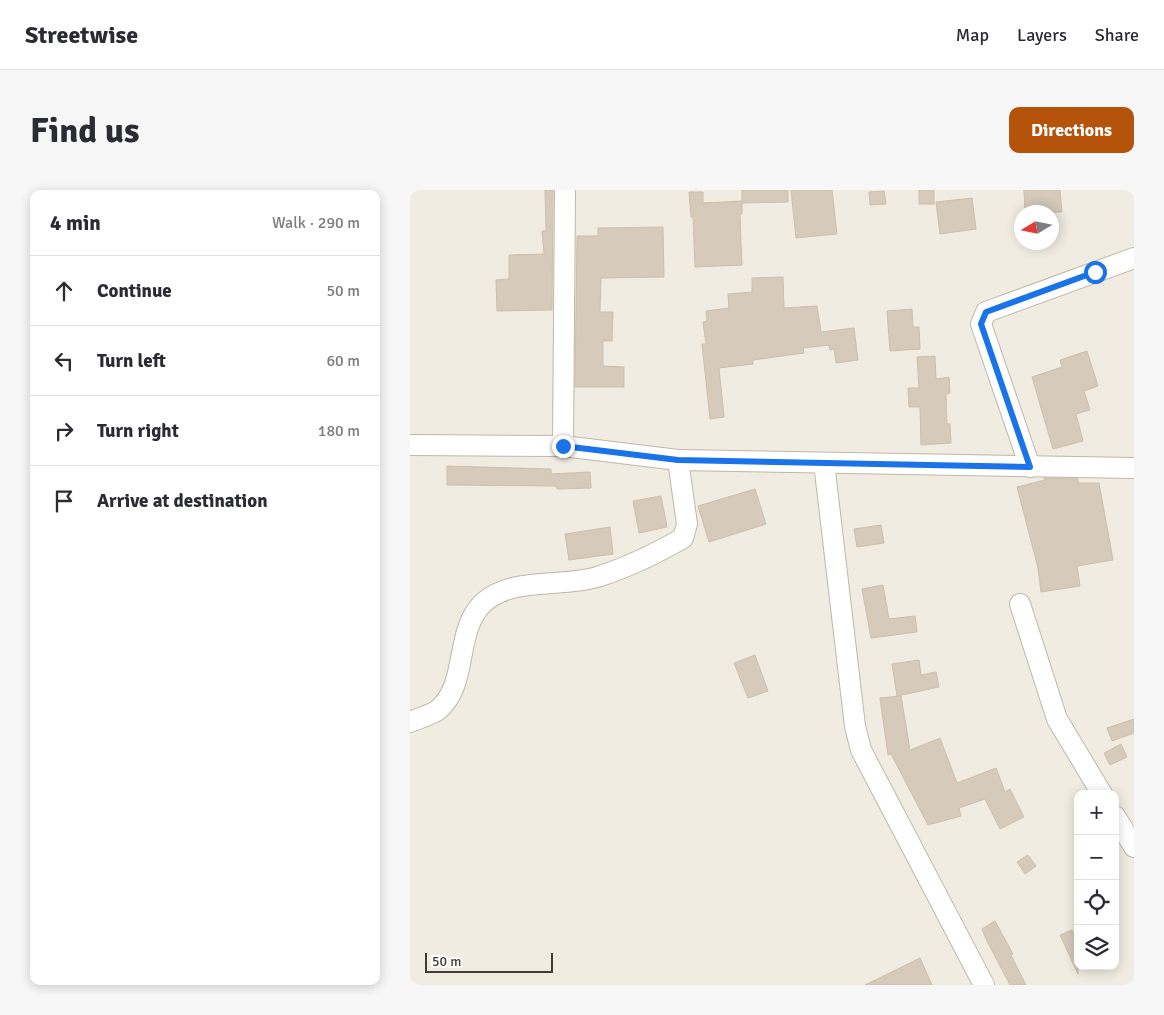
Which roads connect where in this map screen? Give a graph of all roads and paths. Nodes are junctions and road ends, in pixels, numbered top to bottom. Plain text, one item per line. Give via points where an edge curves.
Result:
1 (564, 190) edge
2 (1134, 258) edge
3 (410, 445) edge
4 (563, 446) junction
5 (678, 460) junction
6 (824, 463) junction
7 (1030, 467) junction
8 (1134, 468) edge
9 (1020, 604) dead end
10 (410, 722) edge
11 (1100, 790) edge
12 (1119, 823) edge
13 (1134, 847) edge
14 (984, 985) edge

1 - 4 street
2 - 7 street via 986,312 981,324
3 - 4 street
4 - 5 street
5 - 6 street
5 - 10 street via 687,524 683,538 596,578 509,589 483,603 470,624 450,696 437,711
6 - 7 street
6 - 14 street via 855,726 861,750
7 - 8 street
9 - 11 street via 1057,719
12 - 13 street

